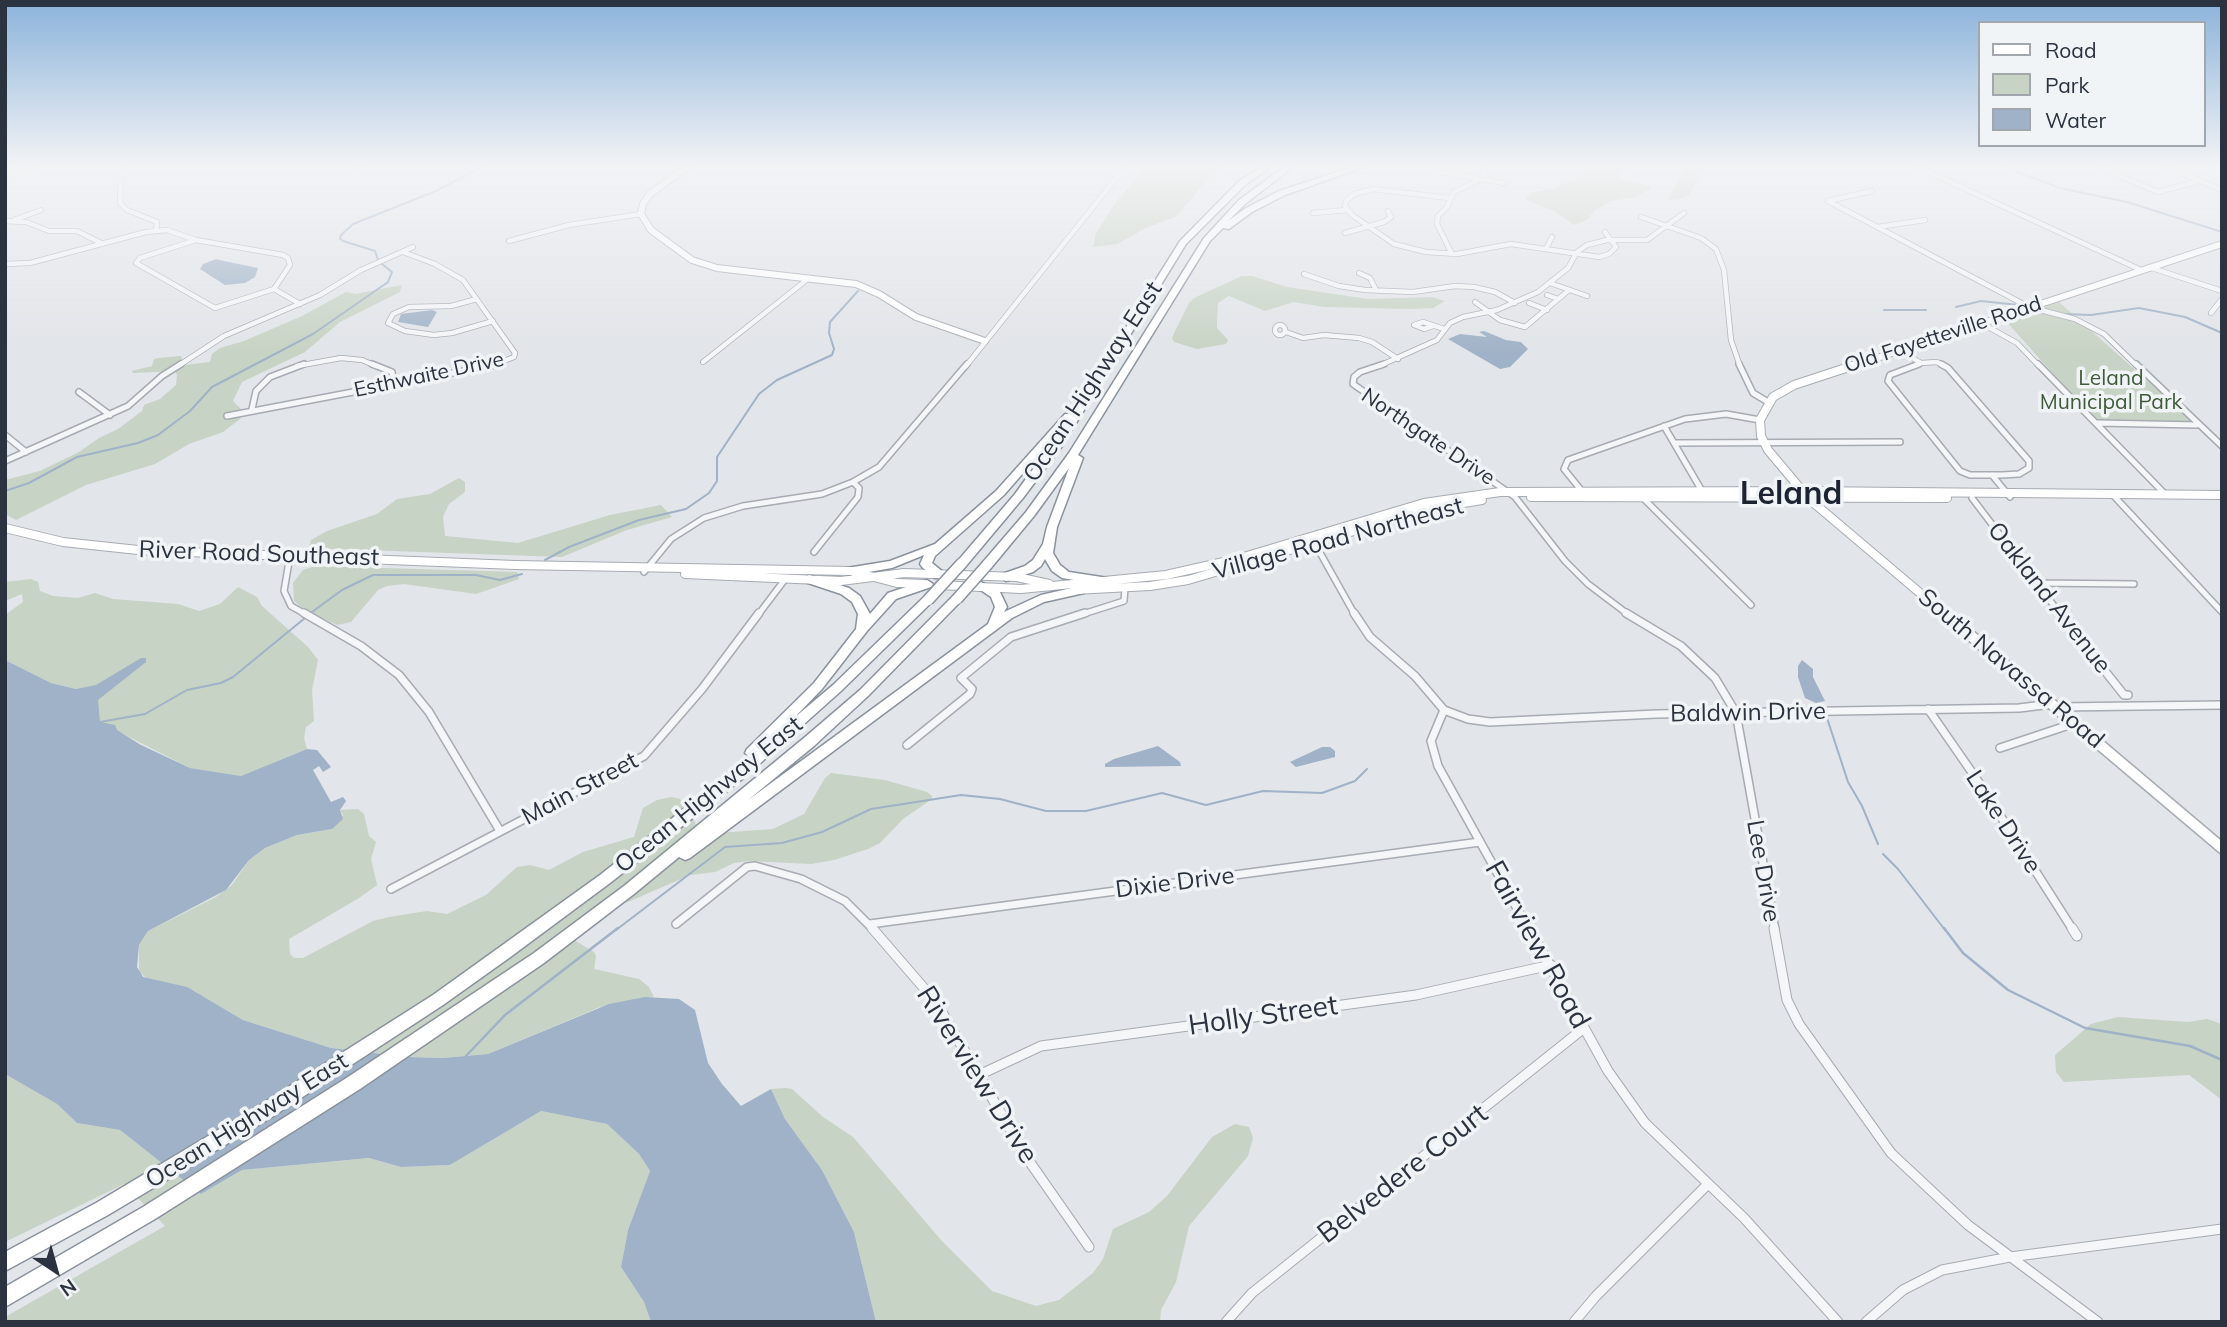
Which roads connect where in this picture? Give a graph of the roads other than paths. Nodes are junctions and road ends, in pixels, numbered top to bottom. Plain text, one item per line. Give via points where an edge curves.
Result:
1 (46, 229) edge
2 (555, 229) edge
3 (650, 229) edge
4 (1075, 229) edge
5 (1197, 229) edge
6 (1218, 229) edge
7 (1224, 229) edge
8 (1363, 229) edge
9 (1374, 229) edge
10 (1441, 229) edge
11 (1665, 229) edge
12 (1674, 229) edge
13 (1880, 229) edge
14 (2056, 229) edge
15 (156, 230) joint
16 (1605, 232) dead end
17 (1345, 233) dead end
18 (1552, 237) dead end
19 (1612, 239) junction
20 (196, 240) junction
21 (509, 242) dead end
22 (101, 243) junction
23 (2222, 244) edge
24 (413, 247) dead end
25 (1546, 249) junction
26 (403, 252) junction
27 (1452, 254) junction
28 (1575, 255) junction
29 (1194, 260) junction
30 (5, 264) edge
31 (2145, 269) junction
32 (1359, 273) dead end
33 (1304, 274) dead end
34 (809, 278) junction
35 (2189, 282) junction
36 (1550, 284) junction
37 (2185, 288) dead end
38 (274, 289) junction
39 (1376, 290) junction
40 (1569, 290) junction
41 (2222, 291) edge
42 (1547, 295) dead end
43 (1587, 296) dead end
44 (478, 299) junction
45 (1558, 299) junction
46 (2222, 299) edge
47 (1475, 302) dead end
48 (300, 303) junction
49 (1515, 303) junction
50 (1529, 303) dead end
51 (2029, 307) junction
52 (1547, 310) junction
53 (1488, 312) junction
54 (2211, 313) dead end
55 (493, 321) junction
56 (1981, 323) junction
57 (1433, 326) dead end
58 (1444, 329) junction
59 (1286, 332) dead end
60 (985, 341) junction
61 (1899, 350) junction
62 (1398, 359) junction
63 (703, 362) dead end
64 (1921, 363) junction
65 (1097, 380) junction
66 (394, 384) junction
67 (79, 392) dead end
68 (1768, 402) junction
69 (252, 409) junction
70 (1101, 414) junction
71 (110, 415) junction
72 (227, 416) dead end
73 (1760, 420) junction
74 (2097, 423) junction
75 (2197, 425) junction
76 (1664, 426) junction
77 (5, 435) edge
78 (1900, 442) dead end
79 (1674, 443) junction
80 (1764, 444) junction
81 (2222, 446) edge
82 (26, 452) junction
83 (5, 461) edge
84 (1992, 475) junction
85 (853, 482) junction
86 (1581, 490) junction
87 (1706, 491) junction
88 (2165, 494) junction
89 (1511, 495) junction
90 (1805, 495) junction
91 (2008, 495) junction
92 (2113, 495) junction
93 (2222, 495) edge
94 (1972, 498) junction
95 (1644, 499) junction
96 (5, 528) edge
97 (945, 539) junction
98 (1313, 541) junction
99 (1047, 547) junction
100 (814, 552) dead end
101 (290, 556) junction
102 (1220, 564) junction
103 (646, 569) junction
104 (851, 571) junction
105 (939, 575) junction
106 (875, 577) junction
107 (1006, 577) junction
108 (786, 578) junction
109 (809, 579) junction
110 (1104, 581) junction
111 (2035, 583) junction
112 (928, 584) junction
113 (2134, 584) dead end
114 (1051, 585) junction
115 (981, 586) junction
116 (1125, 588) junction
117 (1080, 590) junction
118 (1751, 605) dead end
119 (2222, 612) edge
120 (862, 630) junction
121 (979, 634) junction
122 (2128, 695) dead end
123 (2055, 705) junction
124 (2222, 705) edge
125 (1928, 709) junction
126 (1444, 710) junction
127 (1736, 712) junction
128 (2075, 723) junction
129 (907, 745) dead end
130 (2000, 748) dead end
131 (500, 831) junction
132 (664, 833) junction
133 (1480, 842) junction
134 (2220, 844) edge
135 (391, 889) dead end
136 (629, 890) junction
137 (676, 924) dead end
138 (870, 924) junction
139 (2077, 936) dead end
140 (1551, 965) junction
141 (438, 1000) joint
142 (1584, 1028) junction
143 (979, 1075) junction
144 (1707, 1185) junction
145 (102, 1209) joint
146 (2222, 1228) edge
147 (1089, 1247) dead end
148 (2010, 1257) junction
149 (5, 1262) edge
150 (5, 1298) edge
151 (1226, 1322) edge
152 (1574, 1322) edge
153 (1838, 1322) edge
154 (1866, 1322) edge
155 (2098, 1322) edge

1 - 22 street via 77,231
2 - 21 street
3 - 34 main road via 699,262
4 - 60 street
5 - 65 highway, Ocean Highway East via 1183,243
6 - 29 highway
7 - 29 highway
8 - 17 street
9 - 27 street via 1403,248
10 - 27 street
11 - 19 street, Northgate Drive via 1647,240
12 - 68 street via 1701,238 1719,253 1731,340 1753,393
13 - 51 street
14 - 31 street
15 - 20 street
15 - 22 street
16 - 19 street
18 - 25 street
19 - 28 street, Northgate Drive via 1587,245
19 - 28 street via 1616,247 1606,255
20 - 38 street via 286,256 290,265
20 - 38 street via 135,263 215,308
22 - 30 street
23 - 31 main road, Old Fayetteville Road
24 - 26 street
25 - 27 street via 1505,244
25 - 28 street
26 - 44 street, Esthwaite Drive via 454,274
26 - 48 street
28 - 36 street, Northgate Drive
29 - 70 highway, Ocean Highway East
31 - 35 street
31 - 51 main road, Old Fayetteville Road
32 - 39 street via 1372,280
33 - 39 street via 1344,287
34 - 60 main road via 867,288 916,317
34 - 63 street
35 - 37 street
35 - 41 street
36 - 40 street
36 - 49 street, Northgate Drive
38 - 48 street
39 - 49 street via 1413,292 1468,286 1495,292
40 - 43 street
40 - 45 street
42 - 45 street
44 - 55 street, Esthwaite Drive
44 - 55 street via 451,306 409,307 390,316 388,323 434,335
45 - 52 street
46 - 54 street
47 - 53 street
48 - 71 street via 224,336
49 - 53 street, Northgate Drive
50 - 52 street
51 - 56 main road, Old Fayetteville Road
51 - 75 street via 2075,319 2104,334
52 - 53 street via 1524,327
53 - 58 street, Northgate Drive via 1463,317
55 - 66 street, Esthwaite Drive via 515,353 512,359
56 - 61 main road, Old Fayetteville Road
56 - 74 street via 2017,343
57 - 58 street
58 - 62 street, Northgate Drive via 1437,340
59 - 62 street via 1303,338 1359,338
60 - 85 street via 891,457
61 - 64 street
61 - 68 main road, Old Fayetteville Road via 1785,388
62 - 89 street, Northgate Drive via 1363,370 1353,384
64 - 84 street via 1890,375 1888,381 1960,471
64 - 84 street via 1937,362 1948,368 2029,461 2029,468 2019,474
65 - 97 highway via 1021,472
65 - 132 highway, Ocean Highway East, bridge via 1041,468 928,600 773,745
66 - 69 street, Esthwaite Drive
66 - 69 street via 392,372 362,360 320,360 270,377 256,391
67 - 71 street
68 - 73 main road
69 - 72 street, Esthwaite Drive
70 - 99 highway via 1079,456
70 - 136 highway, Ocean Highway East, bridge via 1055,482 957,599 809,742
71 - 82 street
73 - 76 street via 1707,415
73 - 80 main road
74 - 75 street
74 - 88 street
75 - 81 street
76 - 79 street
76 - 86 street via 1565,462 1564,469
77 - 82 street
78 - 80 street
79 - 80 street
79 - 87 street
80 - 90 main road
82 - 83 street
84 - 91 street
85 - 100 street via 859,488 858,497
85 - 103 street via 815,496 743,506 710,516 676,534
86 - 87 main road, Village Road Northeast
86 - 89 main road, Village Road Northeast
87 - 90 main road, Village Road Northeast
87 - 95 main road
88 - 92 main road, Village Road Northeast
88 - 93 main road, Village Road Northeast
89 - 95 main road, Village Road Northeast
89 - 98 main road, Village Road Northeast via 1432,508
89 - 127 street, Lee Drive via 1588,584 1700,662
90 - 91 main road, Village Road Northeast
90 - 94 main road, Village Road Northeast
90 - 95 main road, Village Road Northeast
90 - 123 main road, South Navassa Road
91 - 92 main road, Village Road Northeast
91 - 94 main road, Village Road Northeast
92 - 119 street
94 - 111 street, Oakland Avenue
95 - 118 street
96 - 101 main road, River Road Southeast via 99,547
97 - 104 highway via 904,561
97 - 105 highway via 927,559 928,567
98 - 102 main road, Village Road Northeast
98 - 116 main road, Village Road Northeast via 1202,576
98 - 126 street via 1370,637 1415,676
99 - 107 highway via 1029,569
99 - 110 highway via 1060,571
101 - 103 main road, River Road Southeast
101 - 131 street via 284,591 291,606 361,646 399,675 429,712
102 - 110 main road, River Road Southeast
102 - 116 main road
103 - 104 main road, River Road Southeast
103 - 108 main road, River Road Southeast
104 - 106 main road, River Road Southeast
105 - 106 main road, River Road Southeast
105 - 107 main road, River Road Southeast
106 - 109 main road, River Road Southeast
106 - 112 main road, River Road Southeast
107 - 114 main road, River Road Southeast
108 - 109 main road, River Road Southeast
108 - 131 street, Main Street via 649,751
109 - 120 highway via 856,599 864,614
110 - 114 main road, River Road Southeast
111 - 113 street
111 - 122 street, Oakland Avenue
112 - 115 main road, River Road Southeast
112 - 120 highway via 892,596
114 - 115 main road, River Road Southeast via 1021,589
114 - 117 main road, River Road Southeast
115 - 121 highway via 996,595 1001,607 997,618
116 - 117 main road, River Road Southeast
116 - 129 street via 1124,601 1011,638 961,678 972,689 970,694
117 - 121 highway via 1029,603
120 - 132 highway via 794,712
121 - 136 highway via 693,849
123 - 124 street, Baldwin Drive
123 - 125 street, Baldwin Drive
123 - 128 main road, South Navassa Road
125 - 127 street, Baldwin Drive
125 - 139 street, Lake Drive
126 - 127 street, Baldwin Drive via 1490,722
126 - 133 street, Fairview Road via 1434,731 1432,751
127 - 148 street, Lee Drive via 1787,1000 1820,1057 1891,1153 1931,1193
128 - 130 street
128 - 134 main road, South Navassa Road
131 - 135 street, Main Street
132 - 141 highway, Ocean Highway East
133 - 138 street, Dixie Drive
133 - 140 street, Fairview Road
136 - 150 highway, Ocean Highway East via 354,1083
137 - 138 street, Riverview Drive via 739,871 755,866 826,890
138 - 143 street, Riverview Drive via 936,1002
140 - 142 street, Fairview Road
140 - 143 street, Holly Street via 1416,995 1041,1046
141 - 145 highway, Ocean Highway East
142 - 144 street, Fairview Road via 1645,1123
142 - 151 street, Belvedere Court via 1252,1293
143 - 147 street, Riverview Drive via 1027,1158
144 - 152 street
144 - 153 street, Fairview Road via 1744,1218
145 - 149 highway, Ocean Highway East
146 - 148 street
148 - 154 street via 1942,1270 1903,1290
148 - 155 street, Lee Drive

